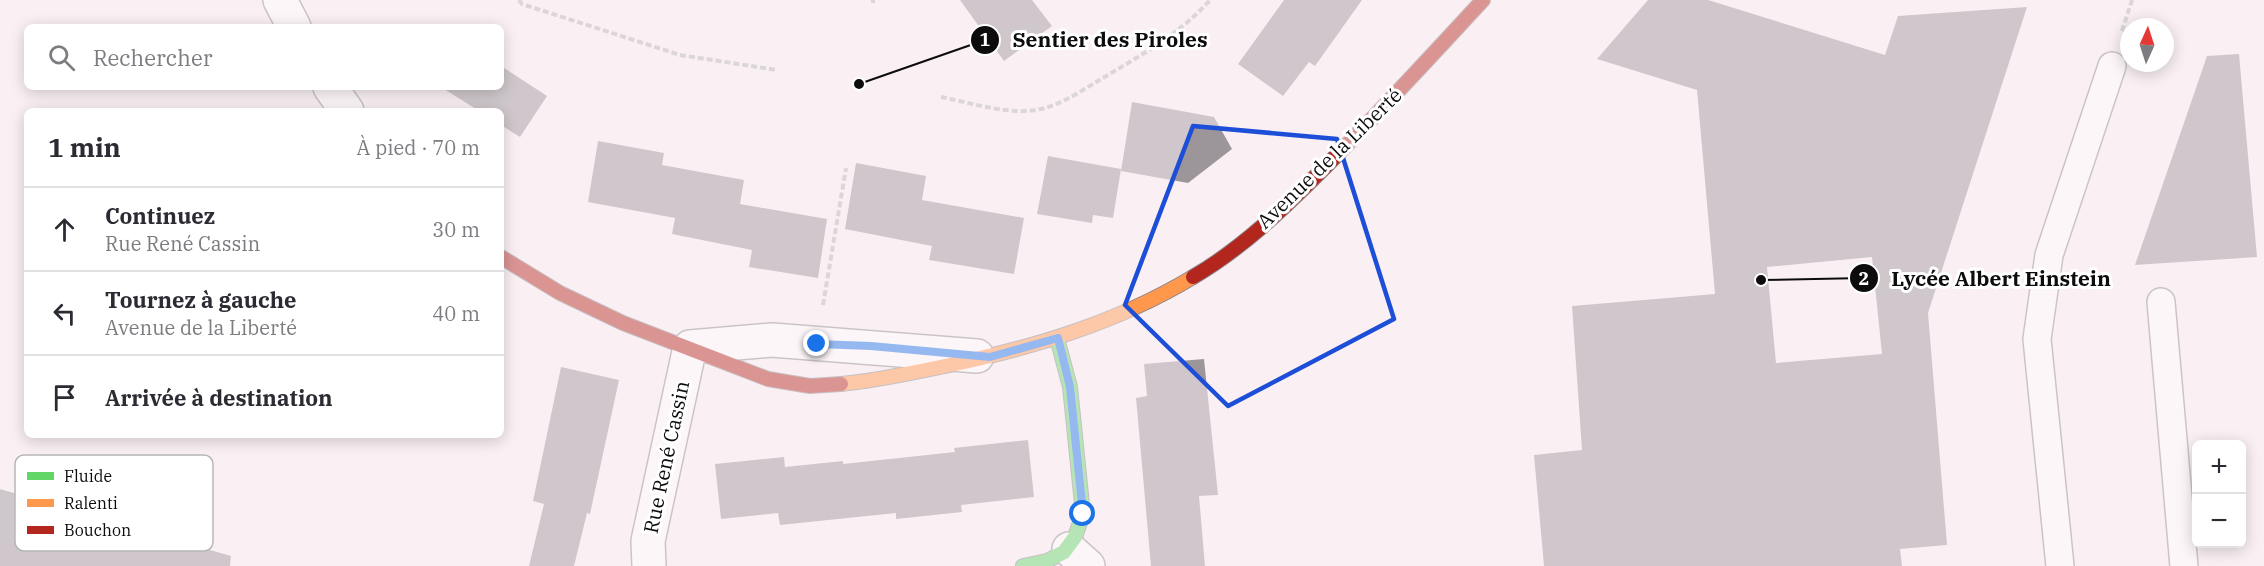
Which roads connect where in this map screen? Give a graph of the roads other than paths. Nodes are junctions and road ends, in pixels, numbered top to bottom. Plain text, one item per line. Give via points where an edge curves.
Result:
1 (280, 0) edge
2 (1483, 0) edge
3 (292, 24) edge
4 (2112, 66) dead end
5 (332, 90) edge
6 (345, 108) edge
7 (504, 259) edge
8 (2162, 302) dead end
9 (1058, 338) junction
10 (690, 347) junction
11 (990, 357) junction
12 (1078, 557) edge
13 (649, 566) edge
14 (1023, 566) edge
15 (2060, 566) edge
16 (2184, 566) edge

1 - 3 street
2 - 9 street, Avenue de la Liberté via 1285,207 1212,266 1157,299
4 - 15 lane via 2049,255 2037,339
5 - 6 street
7 - 10 street, Avenue de la Liberté via 560,294 623,323
8 - 16 lane
9 - 11 street, Avenue de la Liberté
9 - 12 street via 1070,387 1083,514
10 - 11 street, Avenue de la Liberté via 772,340
10 - 11 street, Avenue de la Liberté via 768,379 810,386 873,381
10 - 13 street, Rue René Cassin via 648,541
12 - 14 street

